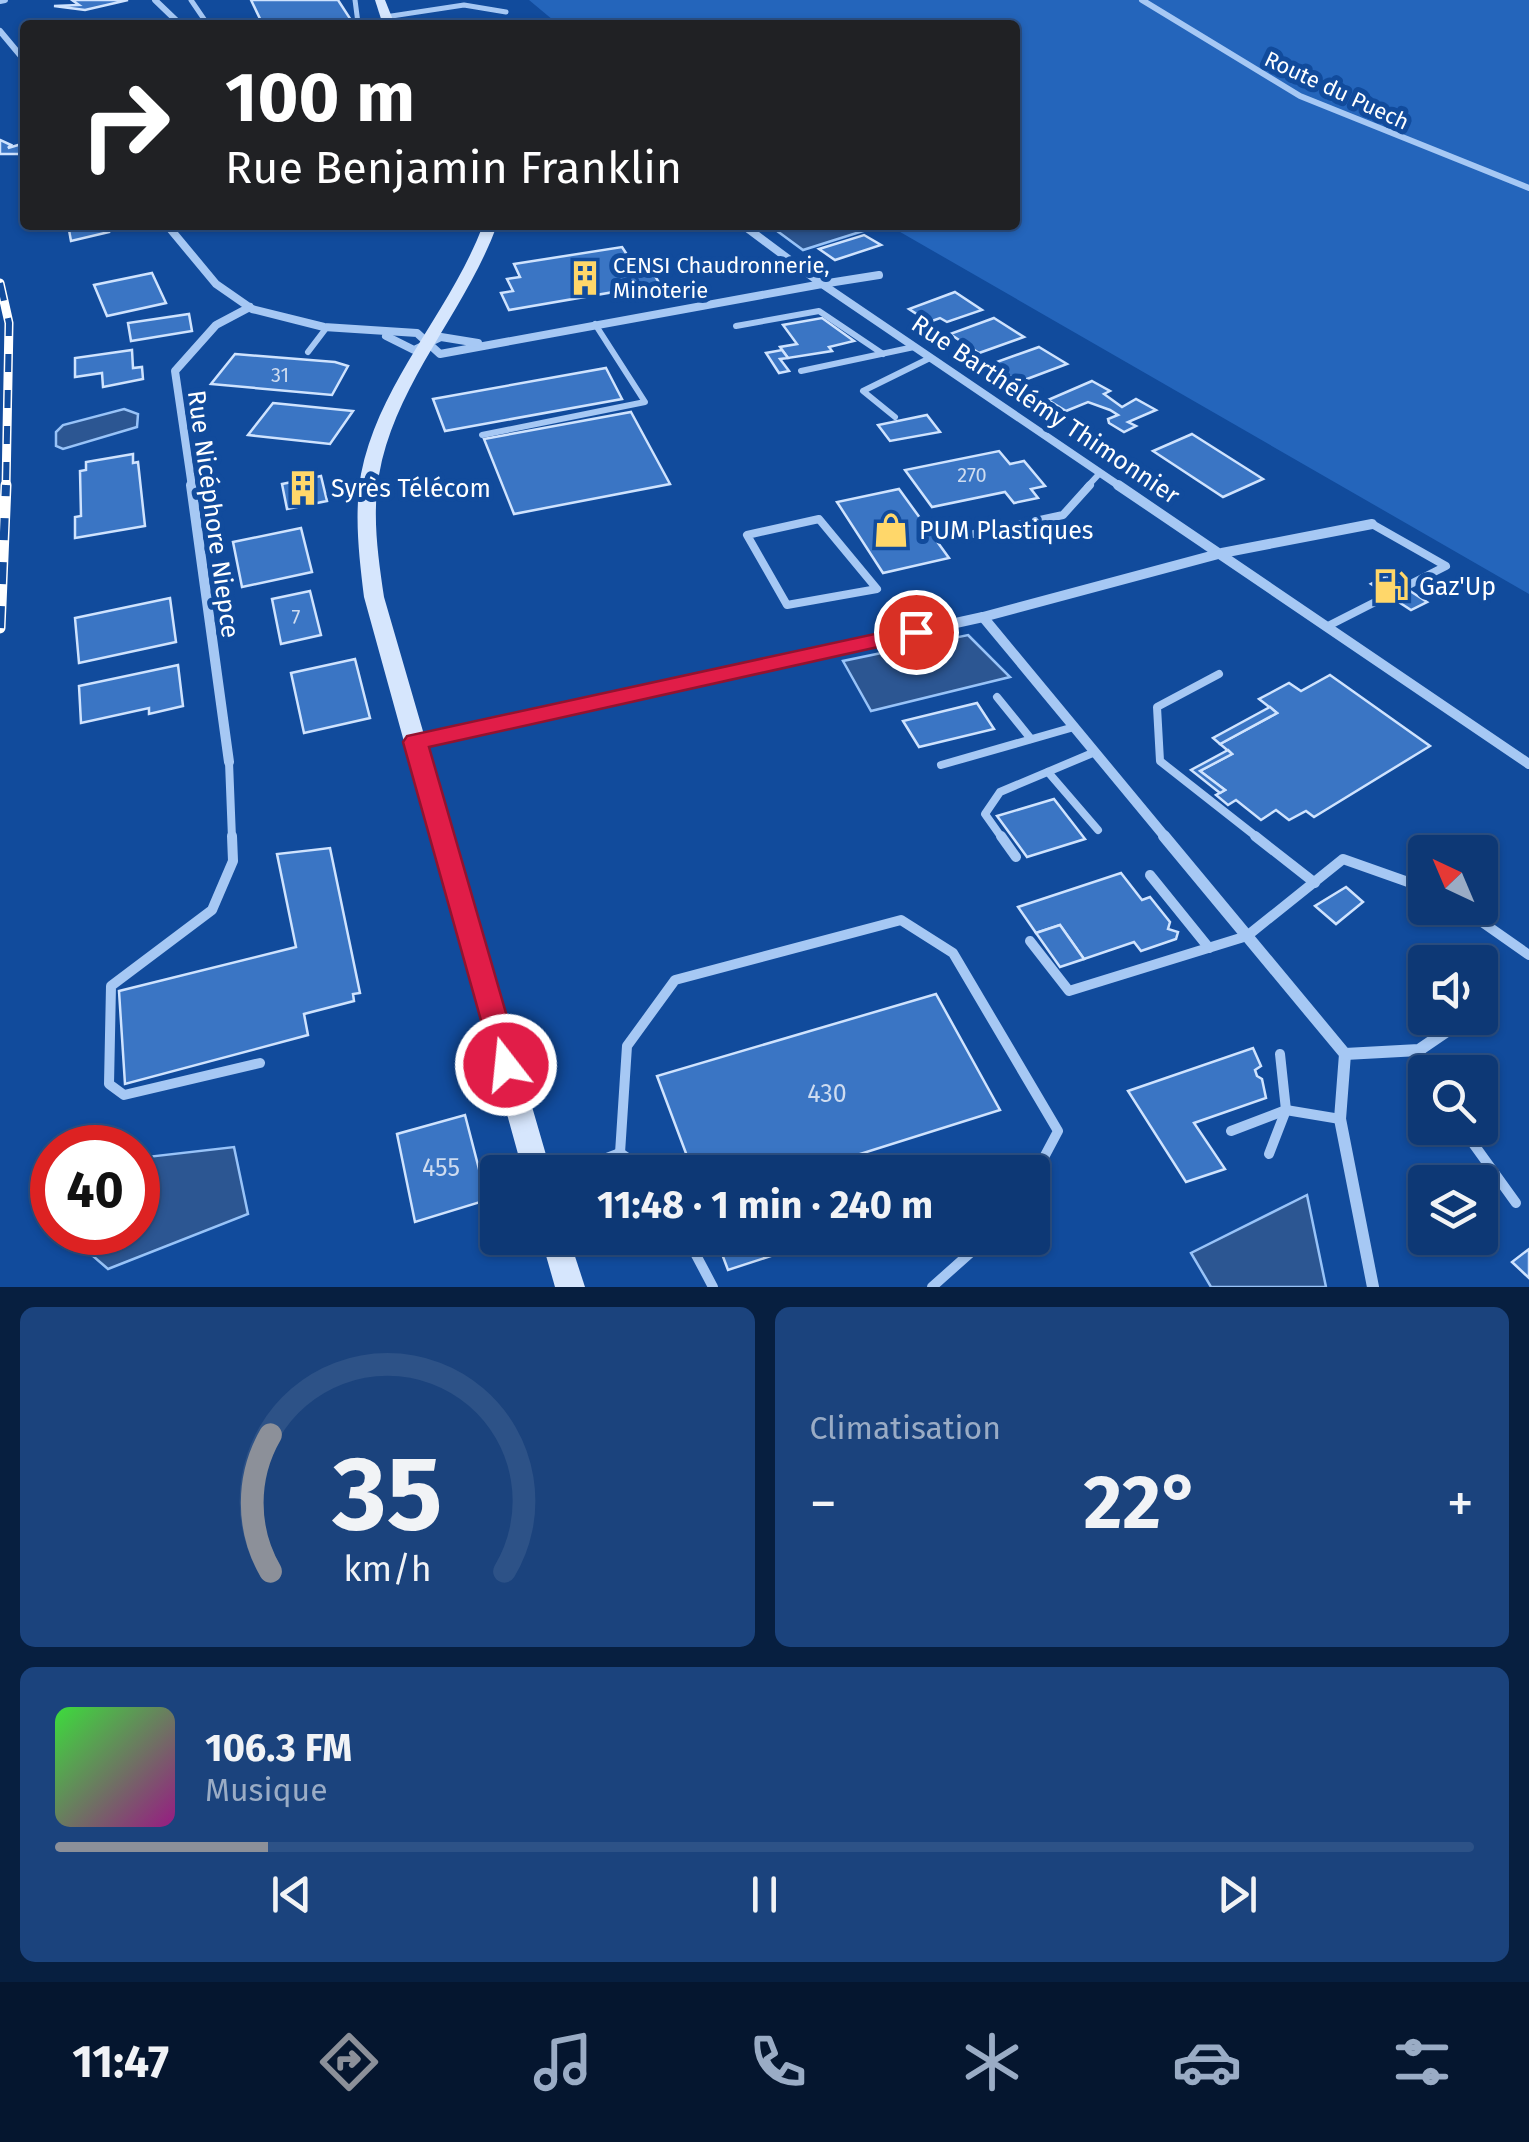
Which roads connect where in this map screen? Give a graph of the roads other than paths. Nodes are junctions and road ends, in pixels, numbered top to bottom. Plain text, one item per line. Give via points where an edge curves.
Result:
1 (156, 0) edge
2 (1142, 0) edge
3 (506, 12) dead end
4 (176, 20) edge
5 (392, 20) edge
6 (0, 31) edge
7 (20, 55) edge
8 (1529, 188) edge
9 (172, 230) edge
10 (487, 230) edge
11 (750, 230) edge
12 (879, 274) dead end
13 (822, 284) junction
14 (250, 306) junction
15 (595, 324) junction
16 (736, 326) dead end
17 (328, 327) junction
18 (383, 335) junction
19 (430, 342) junction
20 (484, 344) junction
21 (914, 347) junction
22 (308, 352) dead end
23 (883, 354) junction
24 (930, 358) junction
25 (800, 371) dead end
26 (895, 416) dead end
27 (482, 435) dead end
28 (1099, 474) junction
29 (1372, 524) joint
30 (974, 534) dead end
31 (1222, 553) junction
32 (877, 589) joint
33 (983, 617) junction
34 (1328, 626) junction
35 (1220, 674) dead end
36 (997, 696) dead end
37 (1074, 727) junction
38 (1031, 740) junction
39 (416, 742) junction
40 (1095, 752) junction
41 (229, 762) joint
42 (1529, 764) edge
43 (942, 765) dead end
44 (1048, 772) junction
45 (1098, 830) dead end
46 (1016, 857) dead end
47 (1150, 875) dead end
48 (1408, 882) edge
49 (1315, 883) junction
50 (1486, 925) edge
51 (1247, 936) junction
52 (1030, 941) dead end
53 (1208, 948) junction
54 (1529, 955) edge
55 (1441, 1035) edge
56 (1419, 1050) junction
57 (1280, 1054) dead end
58 (1346, 1054) junction
59 (1421, 1055) edge
60 (260, 1063) dead end
61 (1286, 1110) junction
62 (1340, 1119) junction
63 (1231, 1130) dead end
64 (1474, 1145) edge
65 (620, 1153) junction
66 (1269, 1154) dead end
67 (531, 1155) edge
68 (615, 1155) edge
69 (623, 1155) edge
70 (1045, 1155) edge
71 (1516, 1202) dead end
72 (560, 1255) edge
73 (696, 1255) edge
74 (968, 1255) edge
75 (570, 1287) edge
76 (714, 1287) edge
77 (932, 1287) edge
78 (1374, 1287) edge

1 - 4 street
2 - 8 street, Route du Puech via 1300,96
3 - 5 lane via 464,5
6 - 7 street
9 - 14 street via 226,292
10 - 19 street
11 - 13 street, Rue Barthélémy Thimonnier
12 - 13 street
13 - 15 street
13 - 21 street, Rue Barthélémy Thimonnier
14 - 17 street
14 - 41 street, Rue Nicéphore Niepce via 216,324 175,370
15 - 20 street
15 - 27 lane via 645,402
16 - 23 lane via 819,311
17 - 18 street
17 - 22 lane
18 - 19 street via 418,333
18 - 19 street via 414,350
19 - 20 street
19 - 20 street via 440,354
19 - 39 street via 373,451 365,494 364,540 374,597
21 - 23 lane
21 - 24 street, Rue Barthélémy Thimonnier
23 - 25 lane
24 - 26 lane via 863,391
24 - 28 street, Rue Barthélémy Thimonnier
28 - 30 lane via 1063,515
28 - 31 street, Rue Barthélémy Thimonnier
29 - 31 street
29 - 34 lane via 1446,566
31 - 33 street
31 - 34 street, Rue Barthélémy Thimonnier
32 - 32 lane via 819,519 747,535 787,605
33 - 37 street
33 - 39 street
34 - 42 street, Rue Barthélémy Thimonnier
35 - 49 lane via 1157,707 1160,761
36 - 38 lane
37 - 38 lane
37 - 40 street
38 - 43 lane
39 - 67 street
40 - 44 lane
40 - 51 street
41 - 60 lane via 232,861 212,910 111,986 109,1084 124,1095
44 - 45 lane
44 - 46 lane via 1000,792 985,814
47 - 53 lane
48 - 49 lane via 1343,859
49 - 51 lane
50 - 54 lane
51 - 53 lane
51 - 58 street
52 - 53 lane via 1069,991
55 - 56 street
56 - 58 street
56 - 59 lane
57 - 61 lane
58 - 62 street
61 - 62 lane
61 - 63 lane
61 - 66 lane
62 - 78 street
64 - 71 lane
65 - 68 lane
65 - 69 lane
65 - 70 lane via 627,1046 676,980 901,920 953,953 1058,1130
72 - 75 street
73 - 76 lane
74 - 77 lane

